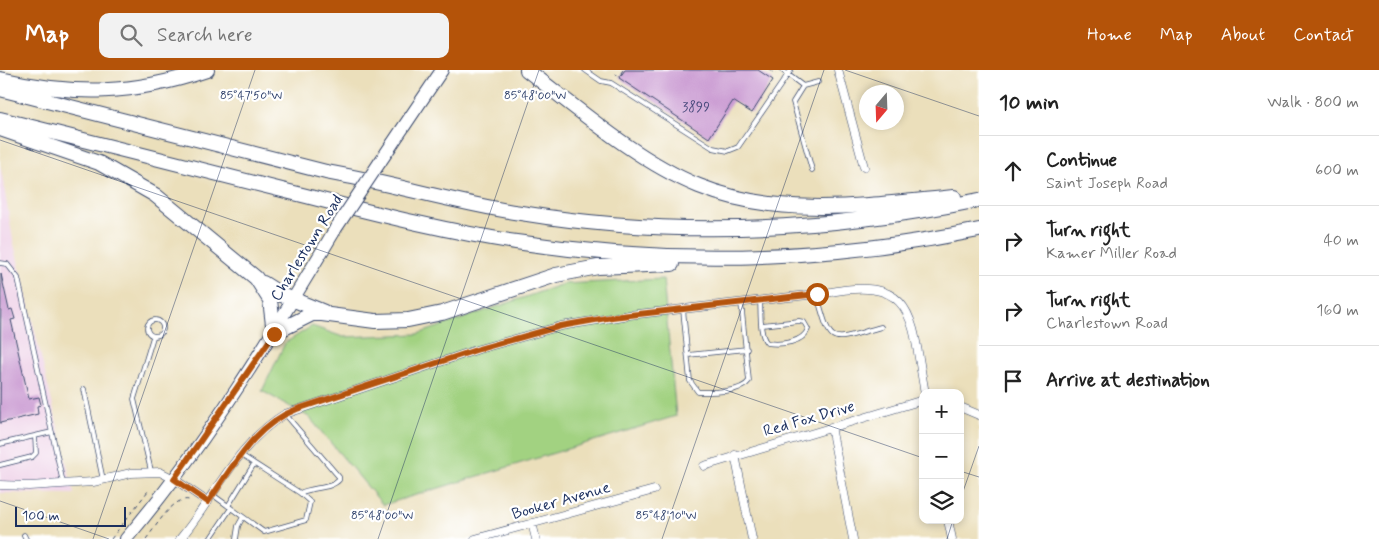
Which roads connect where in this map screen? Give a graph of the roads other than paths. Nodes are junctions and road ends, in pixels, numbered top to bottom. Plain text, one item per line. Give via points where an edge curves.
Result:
1 (207, 70) edge
2 (442, 70) edge
3 (527, 70) edge
4 (585, 70) edge
5 (782, 70) edge
6 (838, 70) edge
7 (789, 72) edge
8 (0, 79) edge
9 (818, 82) dead end
10 (803, 86) junction
11 (0, 89) edge
12 (0, 119) edge
13 (0, 129) edge
14 (864, 167) dead end
15 (812, 170) dead end
16 (979, 194) edge
17 (979, 200) edge
18 (979, 230) edge
19 (772, 256) junction
20 (0, 263) edge
21 (256, 278) junction
22 (817, 294) junction
23 (294, 299) junction
24 (760, 300) junction
25 (740, 302) junction
26 (683, 309) junction
27 (332, 314) junction
28 (762, 325) junction
29 (880, 327) dead end
30 (274, 334) junction
31 (153, 336) junction
32 (746, 349) junction
33 (688, 355) junction
34 (84, 389) dead end
35 (924, 389) edge
36 (919, 401) edge
37 (964, 409) edge
38 (285, 414) junction
39 (979, 415) edge
40 (830, 427) junction
41 (52, 432) junction
42 (35, 436) junction
43 (0, 444) edge
44 (240, 454) junction
45 (736, 455) junction
46 (254, 464) junction
47 (0, 465) edge
48 (704, 466) dead end
49 (150, 472) junction
50 (174, 479) junction
51 (103, 480) junction
52 (63, 483) junction
53 (0, 485) edge
54 (654, 490) dead end
55 (300, 493) junction
56 (210, 499) junction
57 (229, 507) junction
58 (243, 517) junction
59 (532, 523) junction
60 (949, 524) edge
61 (126, 539) edge
62 (180, 539) edge
63 (210, 539) edge
64 (236, 539) edge
65 (475, 539) edge
66 (536, 539) edge
67 (752, 539) edge
68 (853, 539) edge
69 (952, 539) edge

1 - 8 highway via 149,86 105,91 60,90
2 - 23 main road, Charlestown Road, bridge via 336,228
3 - 16 highway via 650,160 699,186 724,194 773,205 828,208
4 - 7 lane via 601,81 611,82 713,148 728,151 738,147
5 - 7 lane
6 - 14 street
7 - 10 lane
9 - 10 lane
10 - 15 lane via 793,102
11 - 17 highway via 326,172 485,207 580,221 667,227 782,226 878,217
12 - 19 highway via 392,217 507,240 663,256
13 - 21 highway via 78,154 137,183
18 - 19 highway via 878,246
19 - 27 highway via 577,271 442,313 408,320 375,321
20 - 41 lane via 6,264 19,283
21 - 23 highway
21 - 30 highway via 270,300
22 - 24 street
22 - 29 lane via 830,335 838,338
22 - 35 street via 865,288 898,299 906,309 914,333
23 - 27 highway
23 - 30 main road, Charlestown Road
24 - 25 street
24 - 28 lane
25 - 26 street
25 - 32 lane
26 - 33 lane
26 - 38 street via 603,319 528,334
27 - 30 highway via 312,314
28 - 28 lane via 802,321 808,329 799,340 767,343
30 - 50 main road, Charlestown Road
31 - 31 lane via 163,332 163,326 157,320 150,322 147,328
31 - 49 lane via 134,399
32 - 33 lane
32 - 33 lane via 750,376 746,386 709,392 698,392 693,388
34 - 51 lane
36 - 40 street, Red Fox Drive
37 - 39 street
38 - 44 street via 263,429
38 - 55 lane via 339,480 333,486 311,488
40 - 45 street, Red Fox Drive
40 - 68 street
41 - 42 lane
41 - 52 lane
42 - 43 lane
42 - 47 lane via 36,453 32,457
44 - 46 lane
44 - 56 street
45 - 48 street, Red Fox Drive
45 - 67 street
46 - 55 lane
46 - 57 lane
49 - 50 street via 160,472
49 - 51 street
50 - 56 street
50 - 61 main road, Charlestown Road
51 - 52 street
52 - 53 street
54 - 59 street, Booker Avenue
55 - 58 lane via 310,502 306,520 264,532
56 - 57 lane
56 - 62 street
57 - 58 lane
57 - 63 lane
58 - 64 lane
59 - 65 street, Booker Avenue
59 - 66 street
60 - 69 street

